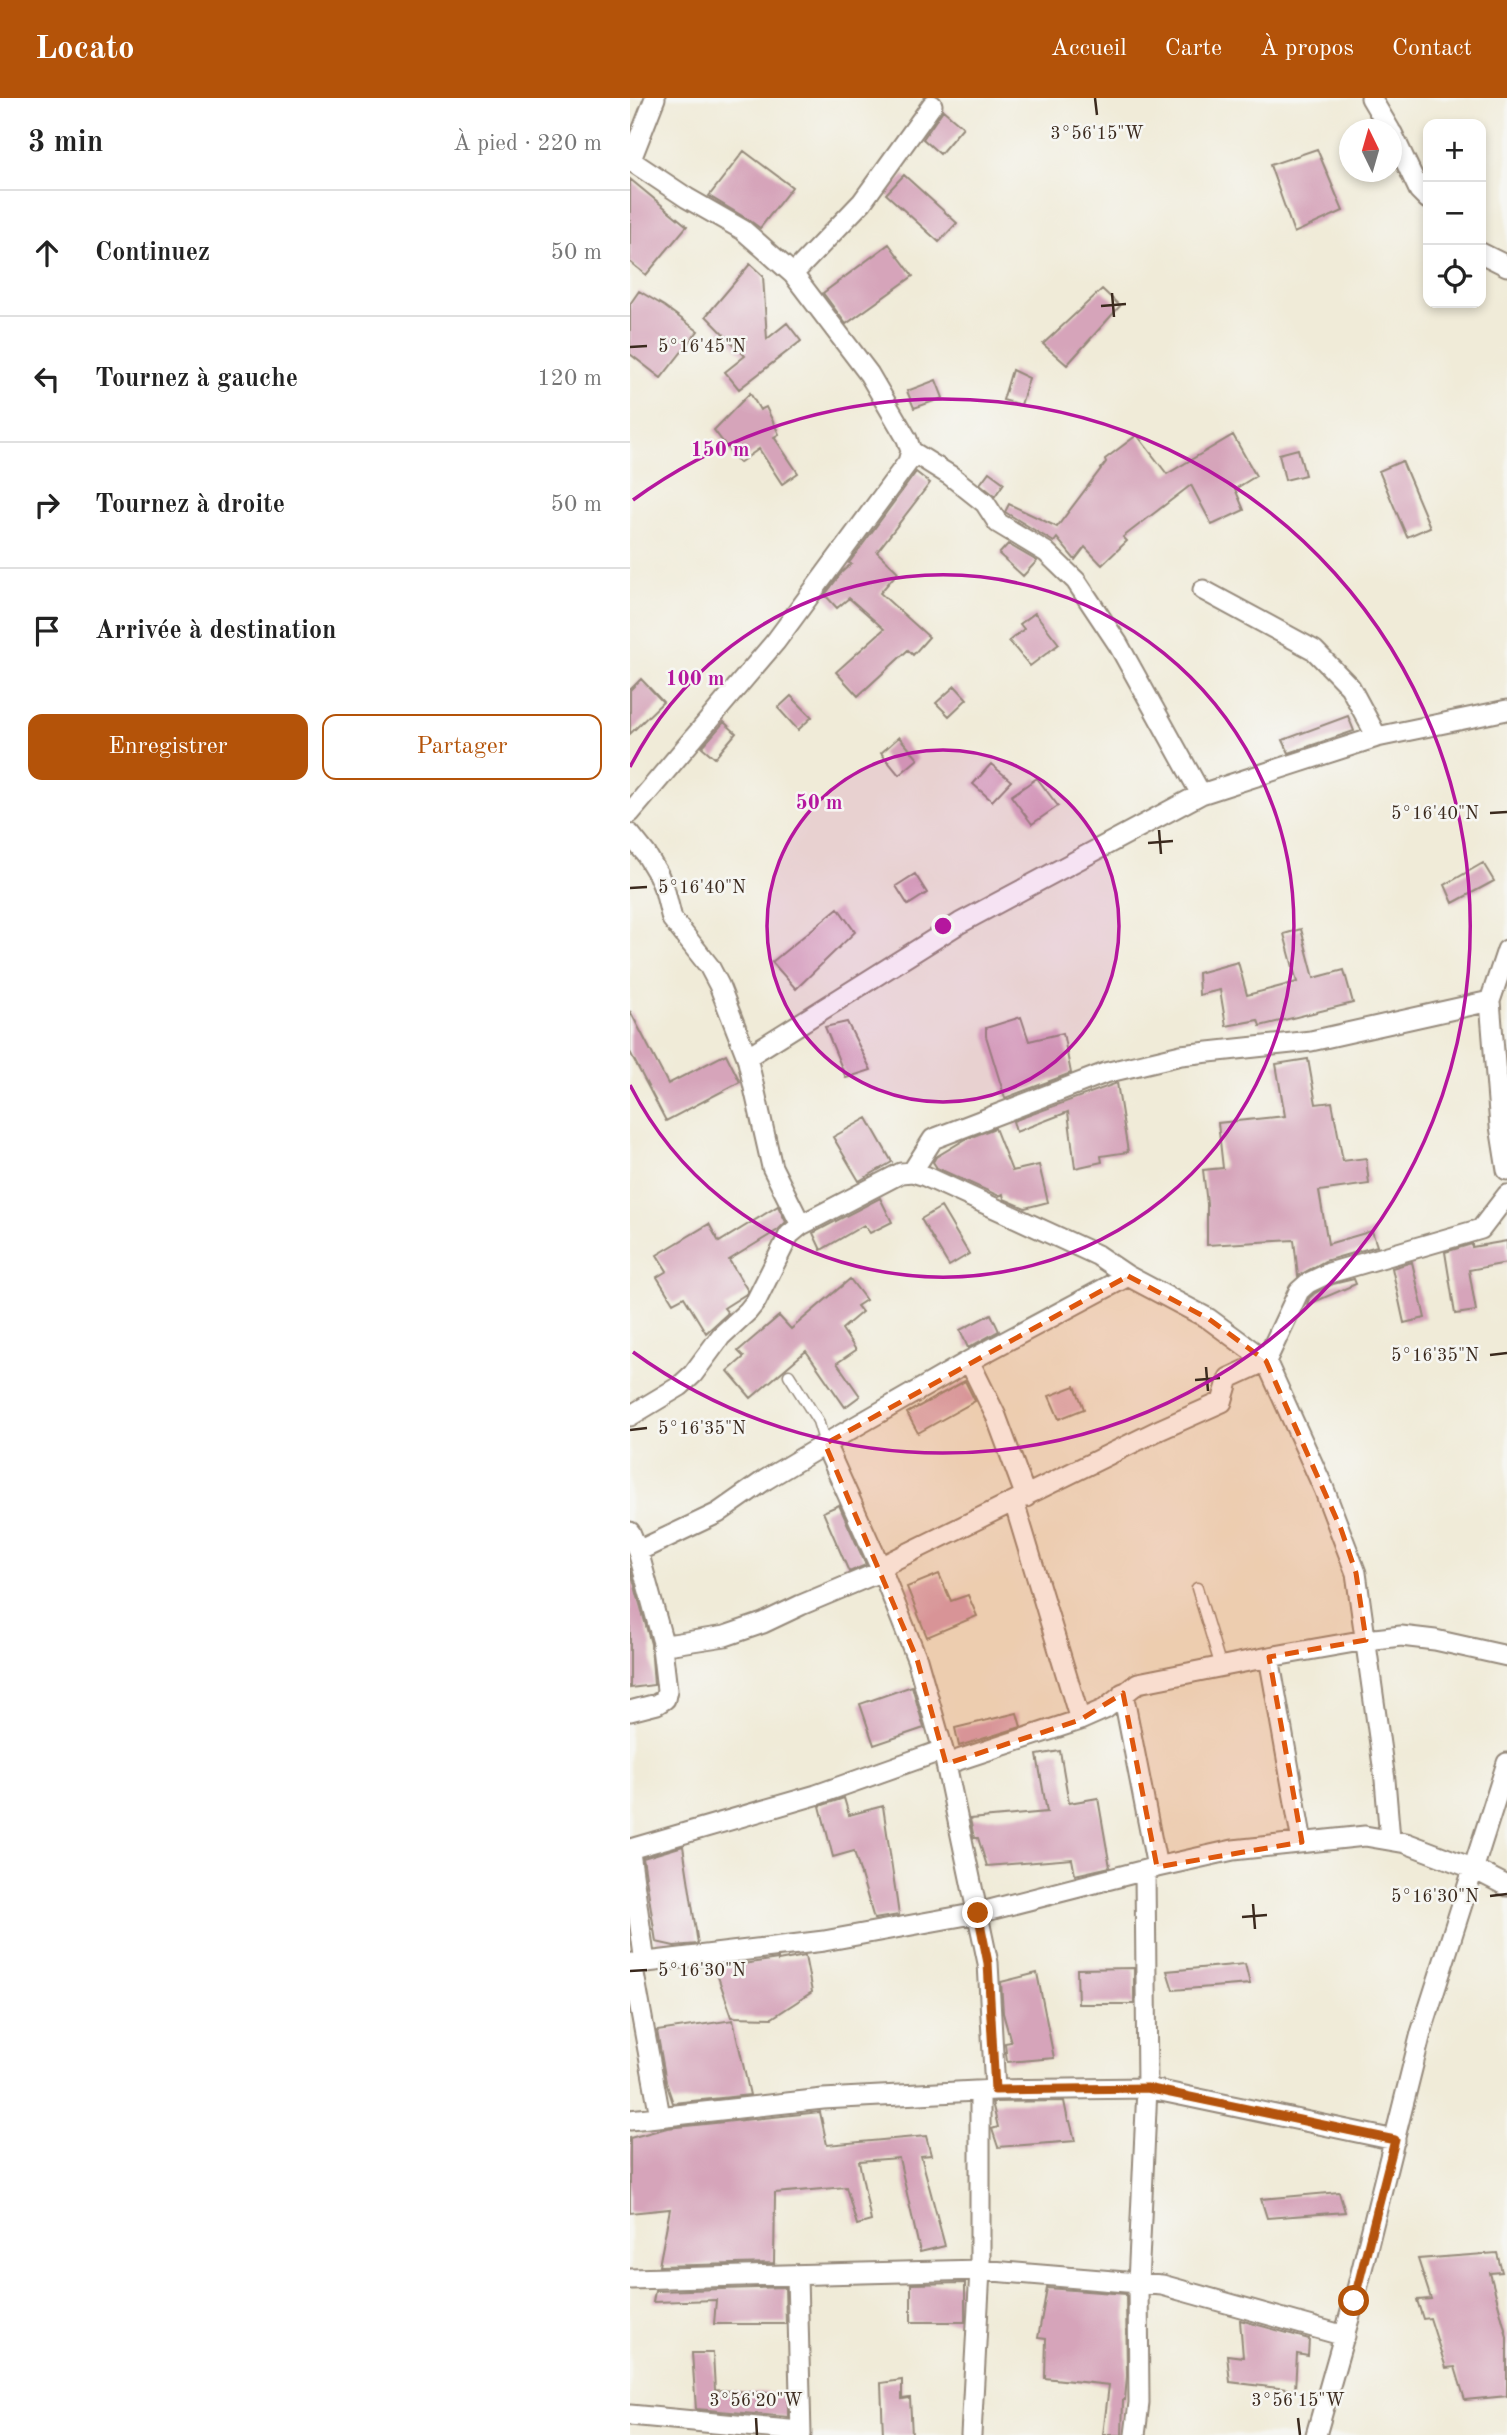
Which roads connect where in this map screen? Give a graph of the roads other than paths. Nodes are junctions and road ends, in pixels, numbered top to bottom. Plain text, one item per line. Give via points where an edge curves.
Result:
1 (655, 98) edge
2 (1371, 98) edge
3 (932, 105) dead end
4 (1384, 119) edge
5 (1402, 154) edge
6 (630, 161) edge
7 (1423, 194) edge
8 (1486, 256) edge
9 (1507, 266) edge
10 (793, 274) junction
11 (911, 451) junction
12 (1203, 590) dead end
13 (1507, 710) edge
14 (1377, 737) junction
15 (1202, 794) junction
16 (630, 813) edge
17 (630, 834) edge
18 (1507, 950) edge
19 (1490, 1001) junction
20 (747, 1057) junction
21 (1507, 1170) edge
22 (912, 1172) junction
23 (1507, 1195) edge
24 (801, 1224) junction
25 (1128, 1276) junction
26 (1266, 1361) junction
27 (970, 1362) junction
28 (789, 1375) dead end
29 (630, 1416) edge
30 (825, 1444) junction
31 (1020, 1500) junction
32 (630, 1532) edge
33 (638, 1550) junction
34 (882, 1571) junction
35 (1197, 1588) dead end
36 (1366, 1640) junction
37 (665, 1643) junction
38 (1507, 1656) edge
39 (1269, 1657) junction
40 (1221, 1667) junction
41 (1123, 1693) junction
42 (630, 1711) edge
43 (1080, 1720) junction
44 (945, 1757) junction
45 (1507, 1763) edge
46 (1390, 1839) junction
47 (1302, 1842) junction
48 (630, 1850) edge
49 (1472, 1868) junction
50 (1151, 1869) junction
51 (1507, 1886) edge
52 (978, 1913) junction
53 (636, 1963) edge
54 (1147, 2088) junction
55 (987, 2091) junction
56 (660, 2116) junction
57 (630, 2120) edge
58 (1395, 2140) junction
59 (980, 2270) junction
60 (797, 2276) junction
61 (630, 2279) edge
62 (1138, 2283) junction
63 (1345, 2336) junction
64 (630, 2415) edge
65 (801, 2433) edge
66 (971, 2435) edge
67 (1135, 2435) edge
68 (1316, 2435) edge

1 - 6 street
2 - 4 street
3 - 10 street via 862,202
5 - 7 street
6 - 10 street via 743,230
8 - 9 street
10 - 11 street via 869,374
11 - 15 street via 951,476 985,503 998,523 1045,552 1076,581 1118,644
11 - 16 street via 776,641
12 - 14 street via 1314,650 1350,687
13 - 14 street
14 - 15 street
15 - 20 street via 960,923
17 - 20 street via 658,873 672,919 719,985
18 - 19 street
19 - 21 street
19 - 22 street via 1311,1041 1181,1055 1105,1073 933,1139
20 - 24 street via 772,1167
22 - 24 street via 901,1173
22 - 25 street via 1097,1255
23 - 26 street via 1481,1229 1308,1283 1299,1291
24 - 29 street via 789,1235 748,1311 693,1374
25 - 26 street via 1209,1319
25 - 27 street
26 - 31 street via 1229,1378 1222,1402
26 - 36 street via 1341,1529 1356,1573
27 - 30 street
27 - 31 street via 996,1416
28 - 30 lane via 818,1422
30 - 33 street via 718,1513
30 - 34 street
31 - 34 street via 888,1563
31 - 43 street
32 - 33 street
33 - 37 street
34 - 37 street via 726,1636
34 - 44 street via 917,1660
35 - 40 lane
36 - 38 street via 1401,1636
36 - 39 street
36 - 46 street
37 - 42 street via 664,1699
39 - 40 street
39 - 47 street
40 - 41 street via 1138,1683
41 - 43 street via 1105,1709
41 - 50 street
43 - 44 street
44 - 48 street
44 - 52 street
45 - 49 street
46 - 47 street via 1365,1836
46 - 49 street
47 - 50 street via 1233,1850
48 - 53 street
49 - 51 street
49 - 58 street via 1421,2033
50 - 52 street
50 - 54 street
52 - 53 street via 824,1941
52 - 55 street via 988,1963
53 - 56 street
54 - 55 street
54 - 58 street
54 - 62 street
55 - 56 street via 823,2099
55 - 59 street
56 - 57 street
58 - 63 street
59 - 60 street
59 - 62 street
59 - 66 street
60 - 61 street
60 - 65 street
62 - 63 street via 1162,2285
62 - 67 street
63 - 68 street
64 - 65 street

